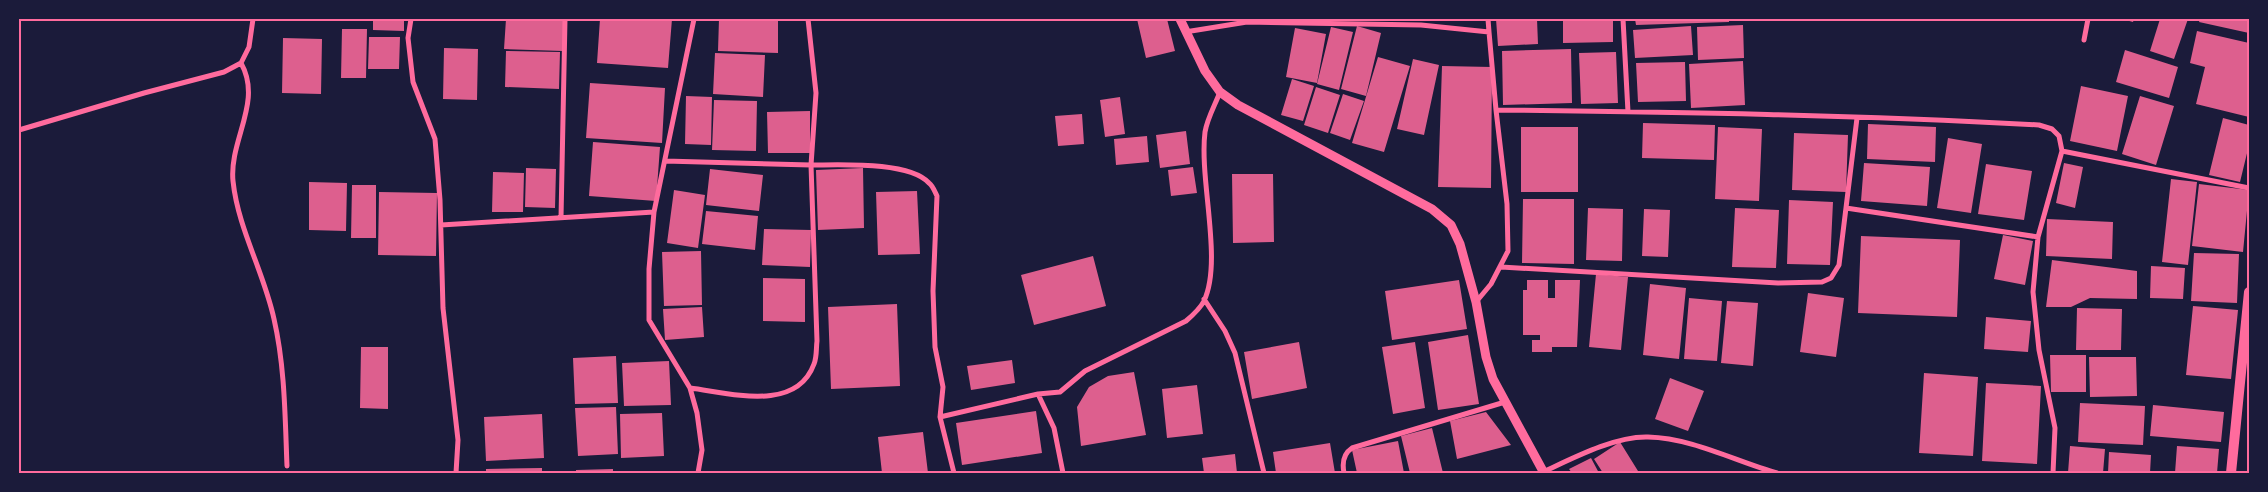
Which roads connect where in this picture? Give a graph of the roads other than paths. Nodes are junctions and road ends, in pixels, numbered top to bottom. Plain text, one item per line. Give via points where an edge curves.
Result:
1 (254, 19) edge
2 (411, 19) edge
3 (565, 19) edge
4 (694, 19) edge
5 (808, 19) edge
6 (1180, 19) edge
7 (1488, 19) edge
8 (1623, 19) edge
9 (2088, 19) edge
10 (1185, 32) junction
11 (1489, 32) junction
12 (2084, 40) dead end
13 (241, 63) junction
14 (1220, 92) junction
15 (1496, 110) junction
16 (1628, 112) junction
17 (1857, 118) junction
18 (19, 130) edge
19 (2062, 151) junction
20 (666, 161) junction
21 (811, 165) junction
22 (2249, 188) edge
23 (1846, 208) junction
24 (654, 212) junction
25 (560, 218) junction
26 (441, 225) junction
27 (2038, 237) junction
28 (1501, 268) junction
29 (2249, 292) edge
30 (1204, 300) junction
31 (1476, 302) junction
32 (690, 388) junction
33 (1038, 394) junction
34 (1505, 402) junction
35 (940, 417) junction
36 (287, 466) dead end
37 (1544, 472) edge
38 (456, 473) edge
39 (698, 473) edge
40 (954, 473) edge
41 (1063, 473) edge
42 (1264, 473) edge
43 (1344, 473) edge
44 (1777, 473) edge
45 (2053, 473) edge
46 (2231, 473) edge

1 - 13 street via 249,47
2 - 26 street via 408,38 413,82 435,139
3 - 25 street
4 - 20 street
5 - 21 street via 816,93
6 - 10 street
7 - 11 street
8 - 16 street
9 - 12 street
10 - 11 street via 1247,22 1421,25
10 - 14 street
11 - 15 street
13 - 18 street via 224,72
13 - 36 street via 250,87 235,154 233,180 240,213 274,318 282,366
14 - 30 street via 1206,131 1204,173 1211,251 1210,277
14 - 31 street via 1432,209 1451,225
15 - 16 street
15 - 28 street via 1507,204 1508,252
16 - 17 street
17 - 19 street via 2039,125 2052,129 2059,136
17 - 23 street
19 - 22 street
19 - 27 street
20 - 21 street
20 - 24 street
21 - 32 street via 815,364 792,392 774,397
21 - 35 street via 874,165 917,174 930,183 937,196 933,290 935,348 943,387
23 - 27 street
23 - 28 street via 1839,266 1831,278 1822,282 1778,283
24 - 25 street
24 - 32 street via 649,320
25 - 26 street
26 - 38 street via 443,308 458,440
27 - 45 street via 2033,292 2039,350 2055,428
28 - 31 street
29 - 46 main road
30 - 33 street via 1186,321 1085,371 1060,392
30 - 42 street via 1235,353
31 - 34 street via 1486,357
32 - 39 street via 702,450
33 - 35 street
33 - 41 street via 1054,428
34 - 37 street
34 - 43 street via 1352,448 1343,459
35 - 40 street
37 - 44 street via 1604,444 1647,436 1686,443

